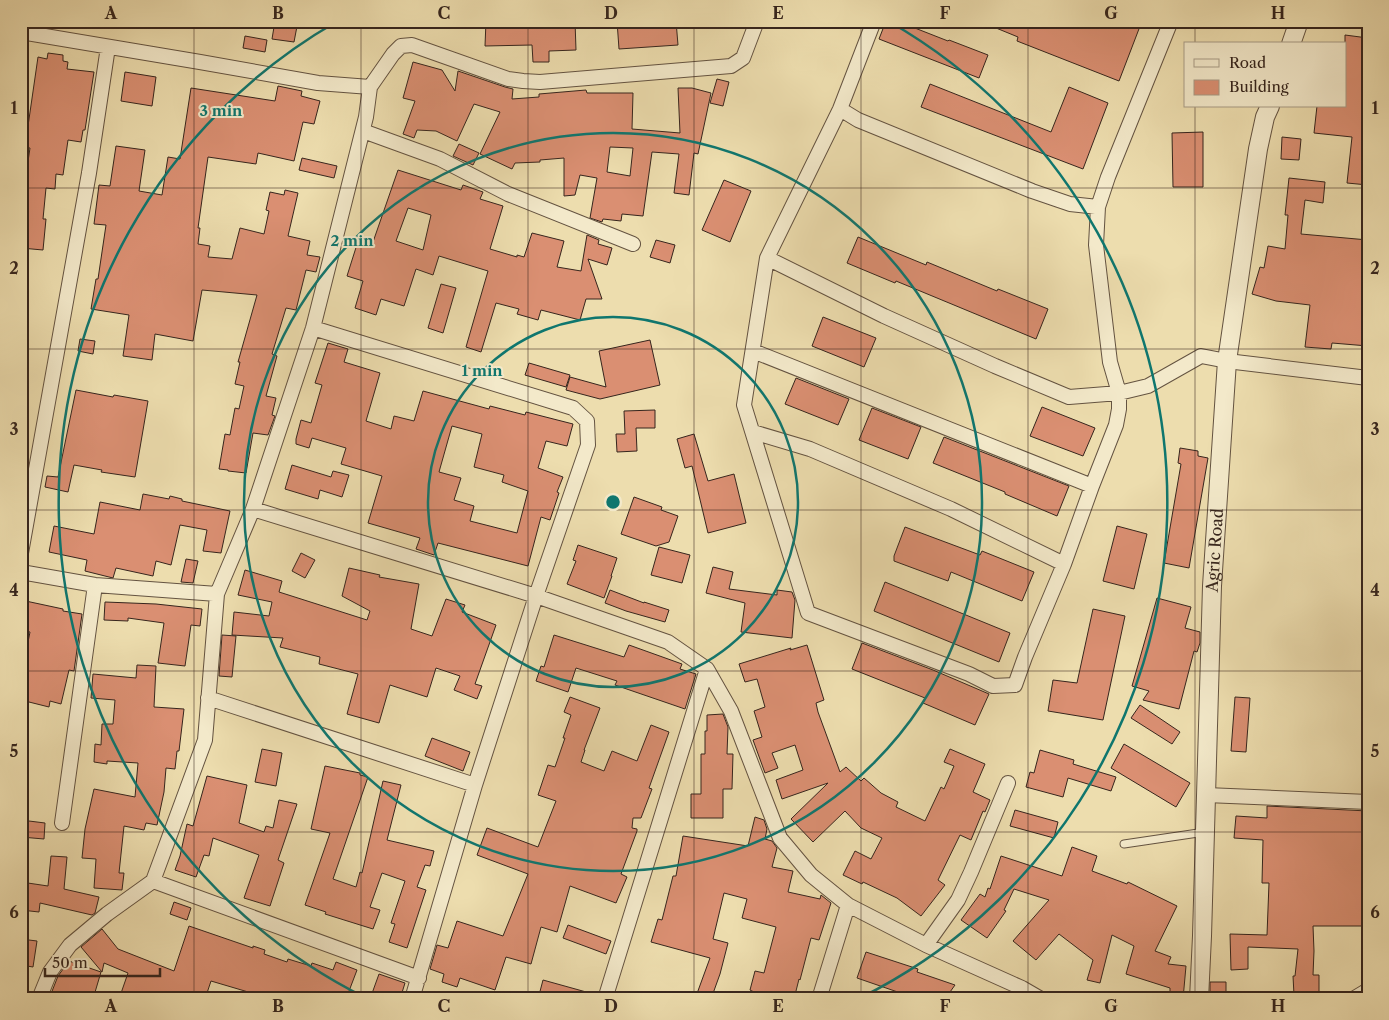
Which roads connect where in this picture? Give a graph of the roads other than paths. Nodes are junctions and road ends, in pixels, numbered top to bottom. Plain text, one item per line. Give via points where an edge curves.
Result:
1 (757, 21) edge
2 (874, 21) edge
3 (1171, 21) edge
4 (1299, 21) edge
5 (21, 32) edge
6 (1292, 42) edge
7 (108, 47) junction
8 (370, 87) junction
9 (840, 108) junction
10 (1269, 108) edge
11 (363, 131) junction
12 (1098, 207) junction
13 (633, 244) dead end
14 (767, 258) junction
15 (313, 328) junction
16 (753, 351) junction
17 (1227, 361) junction
18 (1368, 378) edge
19 (1119, 392) junction
20 (752, 432) junction
21 (1092, 486) junction
22 (253, 510) junction
23 (21, 553) edge
24 (1064, 564) junction
25 (21, 572) edge
26 (95, 585) junction
27 (217, 594) junction
28 (536, 596) junction
29 (707, 669) junction
30 (208, 698) junction
31 (1008, 783) dead end
32 (475, 785) junction
33 (1206, 795) junction
34 (1368, 802) edge
35 (62, 823) dead end
36 (1205, 832) junction
37 (1124, 844) dead end
38 (153, 881) junction
39 (848, 904) junction
40 (926, 945) junction
41 (419, 978) junction
42 (1368, 990) edge
43 (1020, 993) edge
44 (39, 999) edge
45 (412, 999) edge
46 (605, 999) edge
47 (819, 999) edge
48 (1041, 999) edge
49 (1198, 999) edge
50 (1353, 999) edge

1 - 8 street via 743,58 731,66 523,82 412,45 401,46
2 - 9 street
3 - 12 street
4 - 6 street
5 - 7 street
7 - 8 street via 318,83
7 - 23 street via 89,173
8 - 11 street
9 - 12 street via 858,120 1032,191 1070,204
9 - 14 street
10 - 17 street, Agric Road via 1258,150
11 - 13 street via 440,159 508,194
11 - 15 street
12 - 19 street via 1096,245 1110,362
14 - 16 street
14 - 19 street via 884,316 1069,397
15 - 22 street
15 - 28 street via 574,408 587,421 588,445
16 - 20 street via 744,405
16 - 21 street
17 - 18 street
17 - 19 street via 1201,356 1148,386
17 - 33 street, Agric Road via 1212,586
19 - 21 street via 1116,425
20 - 24 street via 810,449 951,509
20 - 24 street via 808,614 993,686 1015,685
21 - 24 street
22 - 27 street
22 - 28 street
25 - 26 street
26 - 27 street
26 - 35 street
27 - 30 street
28 - 29 street via 668,642
28 - 32 street
29 - 39 street via 731,711 780,838 810,875
29 - 46 street
30 - 32 street
30 - 38 street via 205,740
31 - 40 street via 958,900
32 - 41 street
33 - 34 street
33 - 36 street, Agric Road
36 - 37 lane
36 - 49 street, Agric Road
38 - 41 street
38 - 44 street via 70,945 50,972
39 - 40 street
39 - 47 street
40 - 43 street
41 - 45 street
42 - 50 street
43 - 48 street

